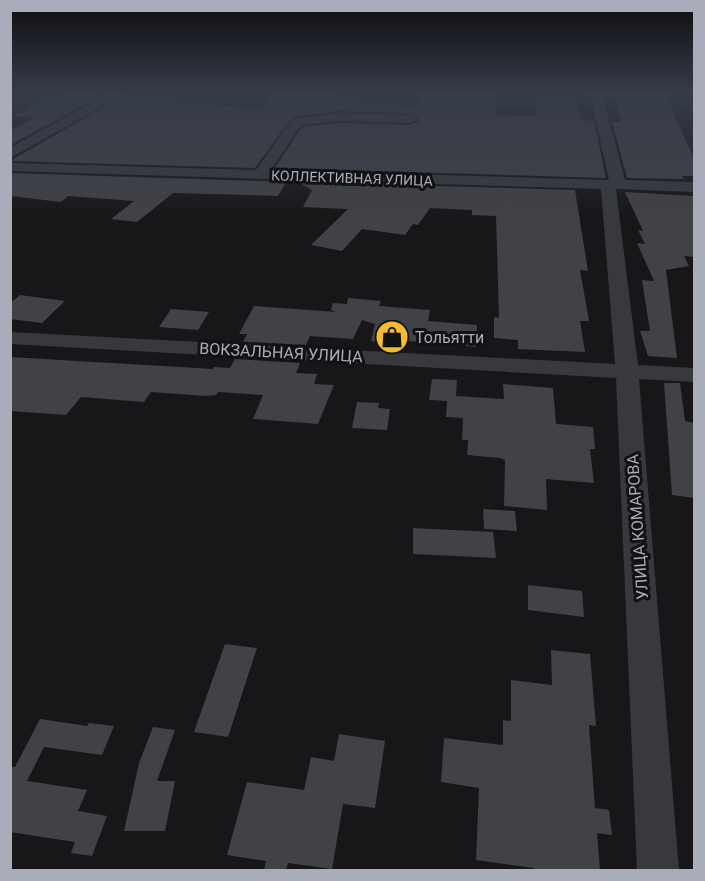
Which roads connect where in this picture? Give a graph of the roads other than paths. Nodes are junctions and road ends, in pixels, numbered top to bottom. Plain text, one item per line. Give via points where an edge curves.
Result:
1 (44, 135) edge
2 (288, 135) edge
3 (604, 135) edge
4 (10, 154) edge
5 (10, 167) edge
6 (260, 175) junction
7 (613, 185) junction
8 (694, 187) edge
9 (10, 338) edge
10 (627, 371) junction
11 (694, 375) edge
12 (658, 870) edge

1 - 4 street
2 - 6 street
3 - 7 street, УЛИЦА КОМАРОВА
5 - 6 street, КОЛЛЕКТИВНАЯ УЛИЦА
6 - 7 street, КОЛЛЕКТИВНАЯ УЛИЦА
7 - 8 street, КОЛЛЕКТИВНАЯ УЛИЦА
7 - 10 street, УЛИЦА КОМАРОВА
9 - 10 street, ВОКЗАЛЬНАЯ УЛИЦА
10 - 11 street, ВОКЗАЛЬНАЯ УЛИЦА
10 - 12 street, УЛИЦА КОМАРОВА

